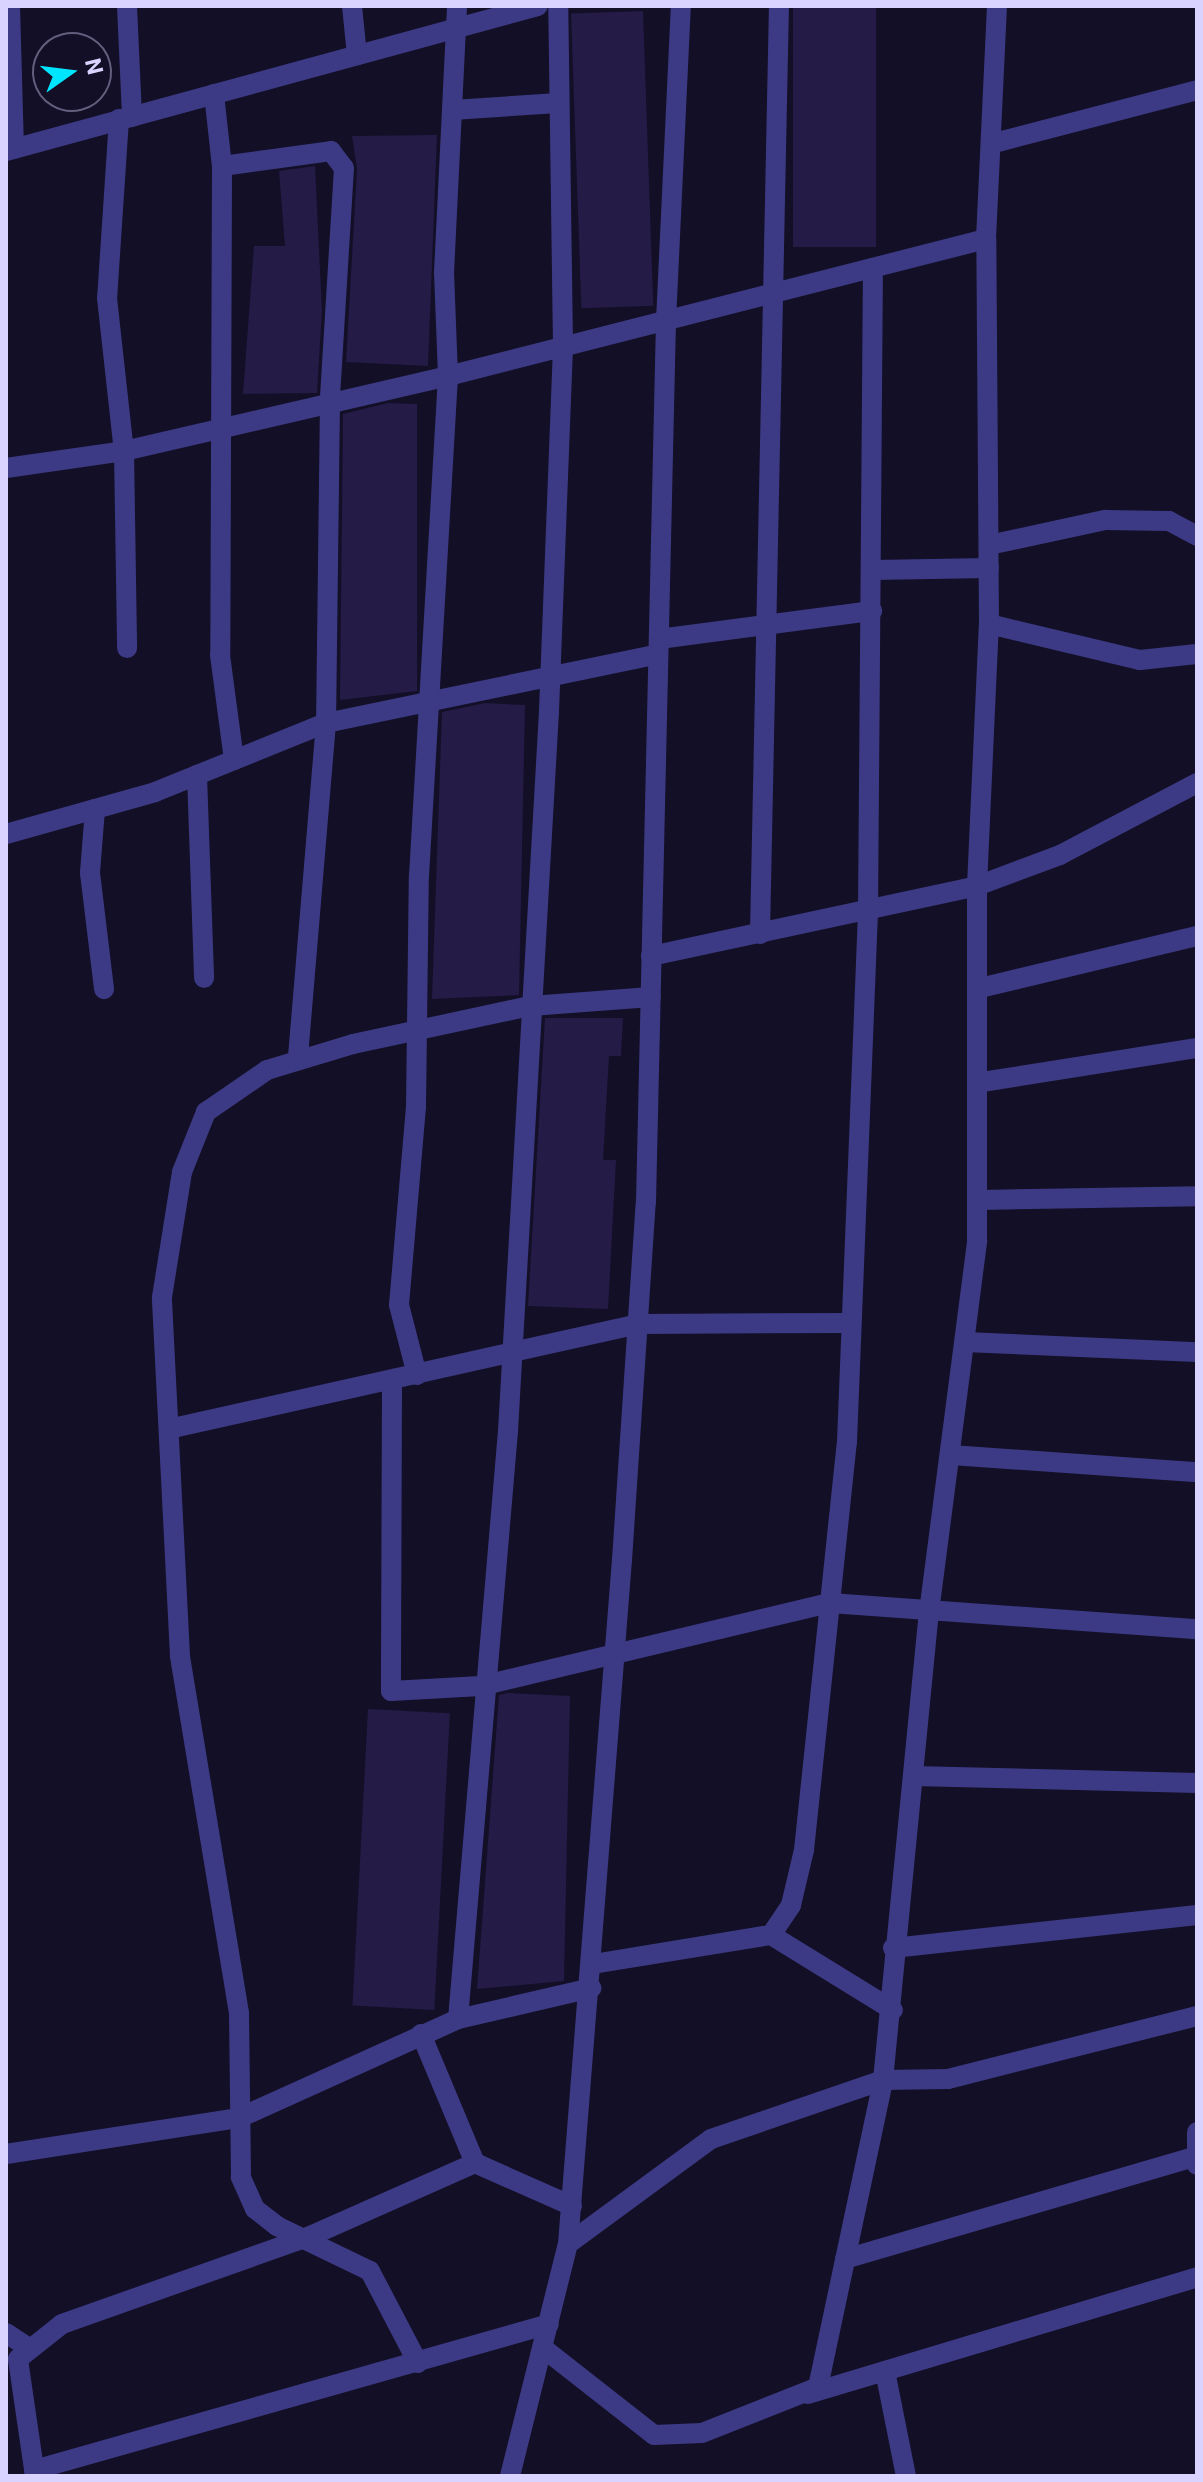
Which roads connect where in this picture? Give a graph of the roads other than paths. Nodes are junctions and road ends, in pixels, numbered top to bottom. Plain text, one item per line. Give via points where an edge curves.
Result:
1 (10, 6) edge
2 (127, 6) edge
3 (352, 6) edge
4 (457, 6) edge
5 (538, 6) edge
6 (558, 6) edge
7 (681, 6) edge
8 (779, 6) edge
9 (997, 6) edge
10 (456, 28) junction
11 (357, 55) junction
12 (1197, 90) edge
13 (214, 94) junction
14 (558, 103) junction
15 (452, 110) junction
16 (126, 118) junction
17 (994, 143) junction
18 (10, 150) edge
19 (222, 166) junction
20 (986, 239) junction
21 (873, 268) junction
22 (775, 293) junction
23 (666, 321) junction
24 (563, 346) junction
25 (448, 376) junction
26 (330, 400) junction
27 (220, 426) junction
28 (124, 451) junction
29 (52, 461) junction
30 (6, 468) edge
31 (6, 479) edge
32 (1197, 536) edge
33 (989, 545) junction
34 (989, 568) junction
35 (872, 570) junction
36 (872, 611) junction
37 (989, 624) junction
38 (763, 627) junction
39 (659, 647) junction
40 (127, 648) dead end
41 (1197, 654) edge
42 (550, 671) junction
43 (430, 699) junction
44 (326, 723) junction
45 (234, 760) junction
46 (197, 775) junction
47 (1197, 783) edge
48 (95, 809) junction
49 (6, 834) edge
50 (977, 886) junction
51 (868, 913) junction
52 (760, 934) junction
53 (1197, 936) edge
54 (651, 956) junction
55 (204, 978) dead end
56 (980, 988) junction
57 (104, 989) dead end
58 (651, 997) junction
59 (531, 1006) junction
60 (418, 1031) junction
61 (1197, 1048) edge
62 (298, 1059) junction
63 (982, 1082) junction
64 (1197, 1196) edge
65 (978, 1200) junction
66 (849, 1323) junction
67 (638, 1324) junction
68 (965, 1342) junction
69 (1197, 1352) edge
70 (512, 1355) junction
71 (417, 1375) junction
72 (392, 1381) junction
73 (173, 1428) junction
74 (951, 1455) junction
75 (1197, 1472) edge
76 (830, 1603) junction
77 (929, 1612) junction
78 (1197, 1629) edge
79 (615, 1650) junction
80 (481, 1686) junction
81 (913, 1776) junction
82 (1197, 1783) edge
83 (1197, 1915) edge
84 (771, 1935) junction
85 (893, 1948) junction
86 (593, 1964) junction
87 (591, 1988) junction
88 (893, 2010) junction
89 (1197, 2016) edge
90 (458, 2019) junction
91 (421, 2034) junction
92 (883, 2080) junction
93 (239, 2118) junction
94 (1197, 2132) edge
95 (6, 2154) edge
96 (1195, 2161) edge
97 (475, 2163) junction
98 (572, 2206) junction
99 (308, 2237) junction
100 (568, 2244) junction
101 (845, 2259) junction
102 (1197, 2277) edge
103 (549, 2324) junction
104 (6, 2333) edge
105 (26, 2346) junction
106 (543, 2348) junction
107 (418, 2363) junction
108 (885, 2371) junction
109 (808, 2394) junction
110 (35, 2473) edge
111 (510, 2476) edge
112 (906, 2476) edge

1 - 18 street
2 - 16 street
3 - 11 street
4 - 10 street
5 - 10 street
6 - 14 street
7 - 23 street
8 - 22 street
9 - 17 street
10 - 11 street
10 - 15 street
11 - 13 street
12 - 17 street
13 - 16 street
13 - 19 street
14 - 15 street
14 - 24 street
15 - 25 street
16 - 18 street
16 - 28 street via 107,298
17 - 20 street
19 - 26 street via 331,151 341,158
19 - 27 street
20 - 21 street
20 - 33 street
21 - 22 street
21 - 35 street
22 - 23 street
22 - 38 street
23 - 24 street
23 - 39 street
24 - 25 street
24 - 42 street
25 - 26 street
25 - 43 street
26 - 27 street
26 - 44 street
27 - 28 street
27 - 45 street via 220,655
28 - 29 street
28 - 40 street
29 - 30 street
29 - 31 street
32 - 33 street via 1169,521 1105,520
33 - 34 street
34 - 35 street
34 - 37 street
35 - 36 street
36 - 38 street
36 - 51 street
37 - 41 street via 1140,660
37 - 50 street
38 - 39 street
38 - 52 street
39 - 42 street
39 - 54 street
42 - 43 street
42 - 59 street
43 - 44 street
43 - 60 street
44 - 45 street
44 - 62 street
45 - 46 street
46 - 48 street
46 - 55 street
47 - 50 street via 1060,855
48 - 49 street
48 - 57 street via 90,873
50 - 51 street
50 - 56 street
51 - 52 street
51 - 66 street
52 - 54 street
53 - 56 street
54 - 58 street
56 - 63 street
58 - 59 street
58 - 67 street
59 - 60 street
59 - 70 street
60 - 62 street
60 - 71 street via 399,1305
61 - 63 street
62 - 73 street via 229,1091 206,1112 182,1172 162,1297
63 - 65 street
64 - 65 street
65 - 68 street
66 - 67 street
66 - 76 street via 847,1442
67 - 70 street
67 - 79 street
68 - 69 street
68 - 74 street
70 - 71 street
70 - 80 street
71 - 72 street
72 - 73 street
72 - 80 street via 391,1691
73 - 93 street via 180,1656 239,2013
74 - 75 street
74 - 77 street
76 - 77 street
76 - 79 street
76 - 84 street via 804,1850 791,1905
77 - 78 street
77 - 81 street
79 - 80 street
79 - 86 street
80 - 90 street
81 - 82 street
81 - 85 street
83 - 85 street
84 - 86 street
84 - 88 street
85 - 88 street
86 - 87 street
87 - 90 street
87 - 98 street
88 - 92 street
89 - 92 street via 948,2079
90 - 91 street
91 - 93 street
91 - 97 street
92 - 100 street via 711,2139
92 - 101 street
93 - 95 street
93 - 99 street via 241,2177 255,2209
94 - 96 street
96 - 101 street
97 - 98 street
97 - 99 street
98 - 100 street
99 - 105 street via 141,2294
99 - 107 street via 370,2271
100 - 103 street
101 - 109 street via 818,2387
102 - 108 street
103 - 106 street
103 - 107 street
104 - 105 street
105 - 110 street via 17,2384
106 - 109 street via 654,2435 702,2433
106 - 111 street
107 - 110 street
108 - 109 street
108 - 112 street

